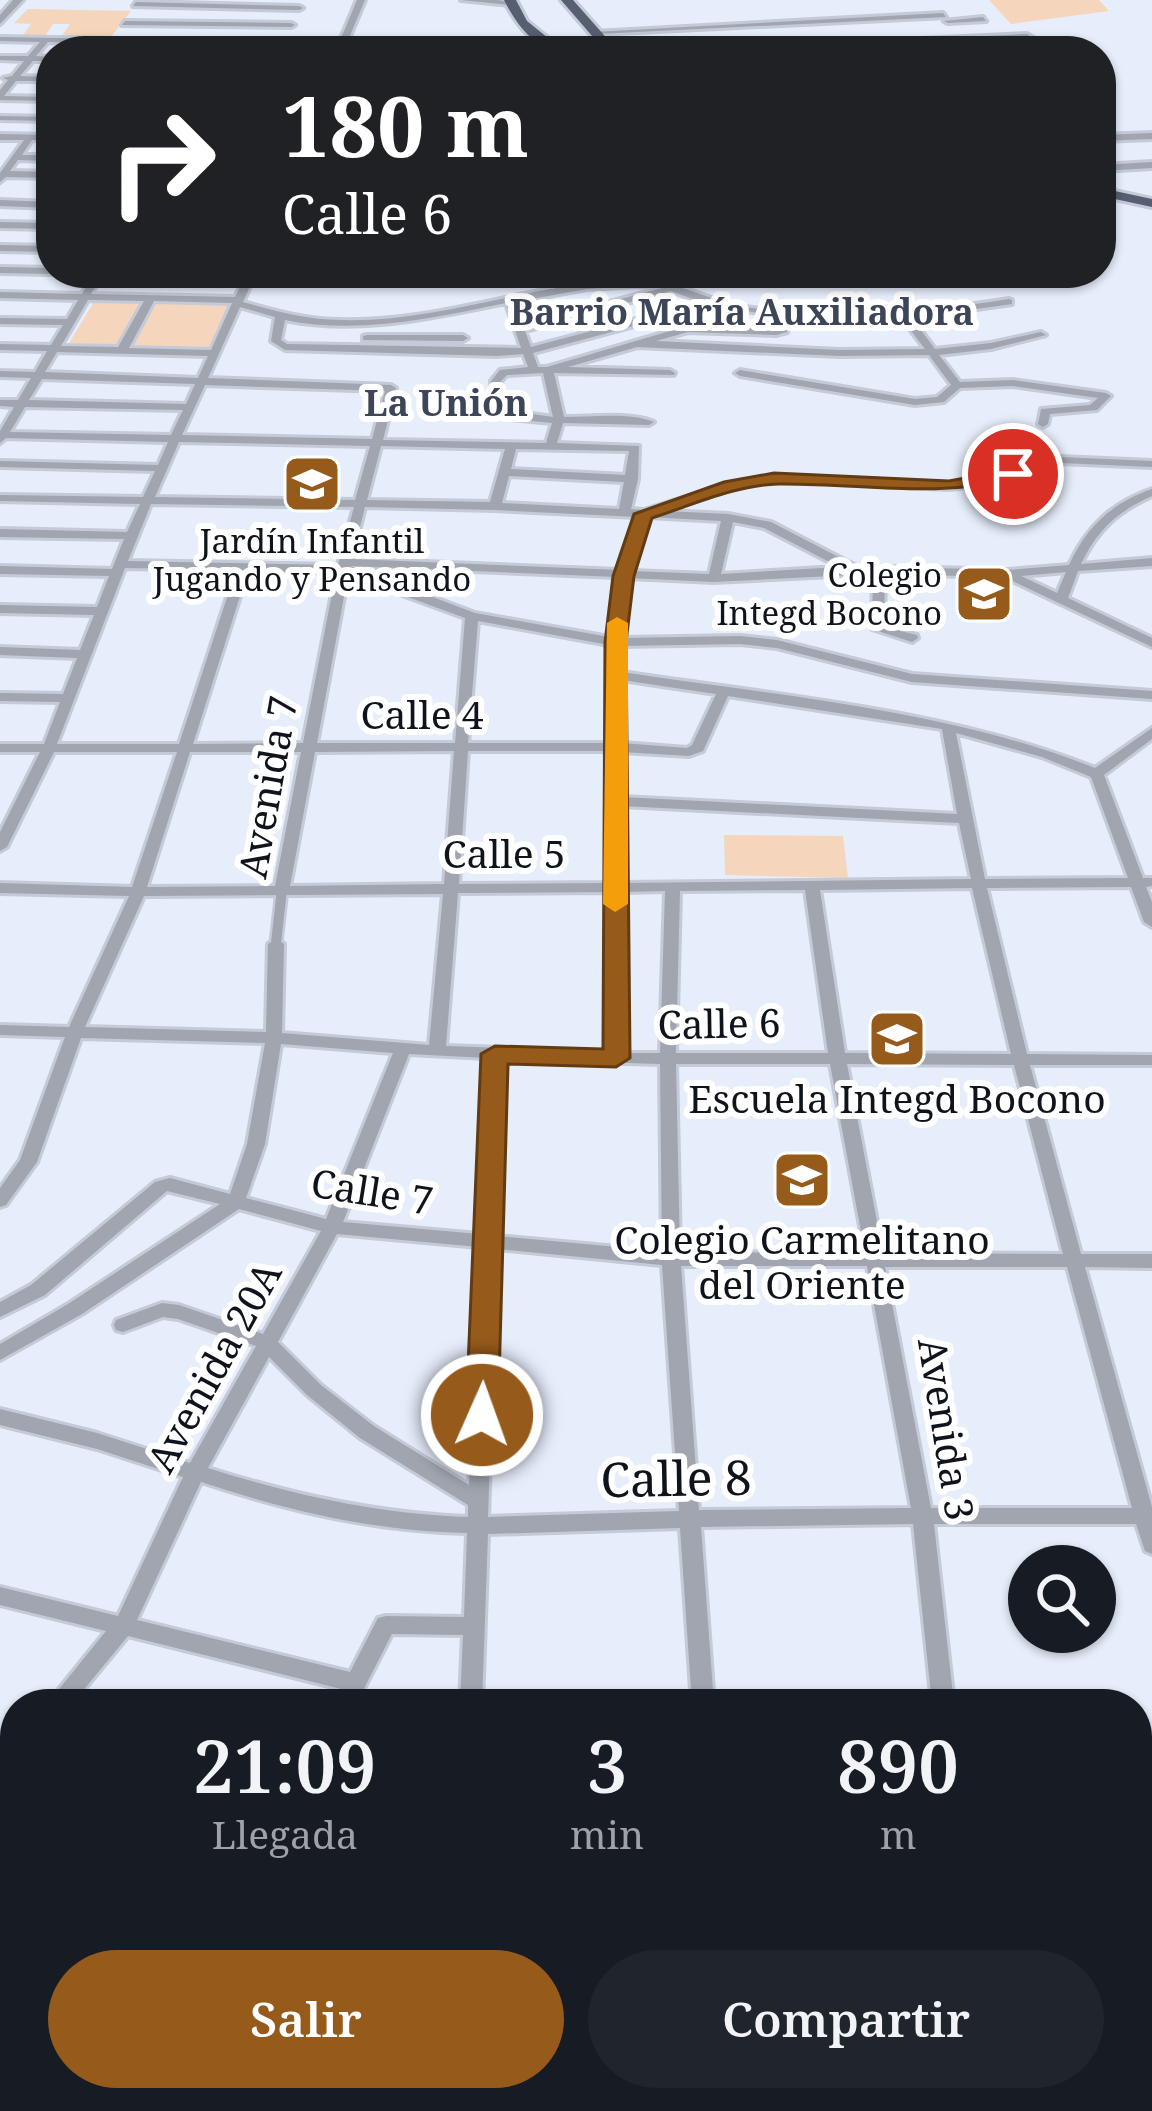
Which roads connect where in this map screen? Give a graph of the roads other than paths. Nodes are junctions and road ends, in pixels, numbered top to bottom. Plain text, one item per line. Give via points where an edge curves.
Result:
1 (361, 0) edge
2 (465, 0) edge
3 (567, 0) edge
4 (488, 1) edge
5 (510, 1) edge
6 (16, 2) edge
7 (137, 2) edge
8 (191, 3) edge
9 (0, 4) edge
10 (302, 4) edge
11 (888, 9) dead end
12 (841, 10) dead end
13 (798, 13) dead end
14 (752, 15) dead end
15 (895, 17) junction
16 (850, 20) junction
17 (983, 20) dead end
18 (0, 21) edge
19 (712, 21) junction
20 (805, 22) junction
21 (125, 23) junction
22 (182, 23) junction
23 (663, 24) junction
24 (760, 24) junction
25 (291, 25) junction
26 (905, 29) dead end
27 (860, 31) dead end
28 (814, 33) dead end
29 (116, 36) edge
30 (174, 36) edge
31 (285, 36) edge
32 (346, 36) edge
33 (537, 36) edge
34 (585, 36) joint
35 (671, 36) edge
36 (723, 36) edge
37 (769, 36) dead end
38 (0, 39) edge
39 (36, 40) edge
40 (36, 52) edge
41 (0, 58) edge
42 (31, 58) junction
43 (36, 58) edge
44 (0, 78) edge
45 (14, 78) junction
46 (36, 79) edge
47 (0, 97) edge
48 (36, 98) edge
49 (0, 118) edge
50 (36, 119) edge
51 (1152, 136) edge
52 (0, 137) edge
53 (30, 137) junction
54 (36, 137) edge
55 (1137, 137) junction
56 (1116, 138) edge
57 (1152, 152) edge
58 (1116, 156) edge
59 (36, 161) edge
60 (1152, 164) edge
61 (1116, 167) edge
62 (6, 168) edge
63 (36, 173) edge
64 (1116, 192) edge
65 (1152, 200) edge
66 (0, 203) edge
67 (36, 204) edge
68 (0, 225) edge
69 (36, 226) edge
70 (0, 248) edge
71 (36, 249) edge
72 (0, 270) edge
73 (36, 271) edge
74 (90, 288) edge
75 (244, 288) edge
76 (575, 288) edge
77 (673, 288) edge
78 (679, 288) edge
79 (0, 295) edge
80 (85, 297) junction
81 (151, 298) junction
82 (510, 302) junction
83 (710, 302) junction
84 (1009, 302) dead end
85 (237, 306) junction
86 (455, 314) junction
87 (787, 315) junction
88 (905, 316) junction
89 (280, 317) junction
90 (0, 320) edge
91 (70, 322) junction
92 (523, 328) junction
93 (278, 334) junction
94 (1041, 335) dead end
95 (463, 338) junction
96 (635, 344) junction
97 (0, 347) edge
98 (55, 348) junction
99 (122, 350) junction
100 (467, 352) junction
101 (527, 352) junction
102 (212, 353) junction
103 (934, 355) junction
104 (541, 370) junction
105 (670, 373) dead end
106 (0, 374) edge
107 (740, 374) dead end
108 (39, 375) junction
109 (201, 381) junction
110 (957, 385) junction
111 (0, 403) edge
112 (22, 403) junction
113 (188, 407) junction
114 (560, 417) junction
115 (650, 422) dead end
116 (1043, 424) dead end
117 (1, 436) edge
118 (175, 437) junction
119 (375, 442) junction
120 (511, 446) junction
121 (551, 446) junction
122 (0, 464) edge
123 (1152, 464) edge
124 (161, 468) junction
125 (504, 472) junction
126 (632, 479) junction
127 (1152, 492) edge
128 (0, 498) edge
129 (147, 501) junction
130 (358, 504) junction
131 (495, 506) junction
132 (626, 511) junction
133 (644, 514) junction
134 (728, 518) junction
135 (0, 533) edge
136 (131, 536) junction
137 (1152, 562) edge
138 (344, 565) junction
139 (118, 568) junction
140 (243, 568) junction
141 (1073, 569) junction
142 (0, 570) edge
143 (854, 570) junction
144 (879, 571) junction
145 (1006, 573) junction
146 (623, 576) junction
147 (714, 578) junction
148 (1062, 597) junction
149 (0, 609) edge
150 (103, 611) junction
151 (472, 616) junction
152 (912, 638) dead end
153 (615, 642) junction
154 (1152, 643) edge
155 (0, 651) edge
156 (87, 654) junction
157 (616, 675) junction
158 (723, 693) junction
159 (1152, 695) edge
160 (0, 697) edge
161 (70, 698) junction
162 (948, 726) junction
163 (1152, 732) edge
164 (307, 747) junction
165 (0, 748) edge
166 (459, 748) junction
167 (615, 748) junction
168 (185, 749) junction
169 (48, 750) junction
170 (1097, 774) junction
171 (616, 802) junction
172 (964, 819) junction
173 (0, 847) edge
174 (980, 883) junction
175 (1144, 883) edge
176 (812, 884) junction
177 (673, 886) junction
178 (454, 887) junction
179 (0, 888) edge
180 (615, 888) junction
181 (282, 889) junction
182 (138, 892) junction
183 (1152, 922) edge
184 (276, 944) joint
185 (0, 1030) edge
186 (75, 1032) junction
187 (274, 1038) junction
188 (403, 1048) junction
189 (437, 1052) junction
190 (495, 1054) junction
191 (837, 1056) junction
192 (616, 1058) junction
193 (668, 1059) junction
194 (1022, 1059) junction
195 (1152, 1060) edge
196 (0, 1201) edge
197 (236, 1202) junction
198 (332, 1227) junction
199 (488, 1244) junction
200 (671, 1259) junction
201 (1152, 1261) edge
202 (1075, 1262) junction
203 (878, 1264) junction
204 (0, 1310) edge
205 (123, 1325) dead end
206 (266, 1342) junction
207 (0, 1353) edge
208 (0, 1417) edge
209 (196, 1469) junction
210 (479, 1501) junction
211 (1148, 1516) edge
212 (923, 1518) junction
213 (690, 1519) junction
214 (478, 1526) junction
215 (1152, 1545) edge
216 (0, 1596) edge
217 (125, 1624) junction
218 (474, 1626) junction
219 (71, 1689) edge
220 (337, 1689) edge
221 (352, 1689) edge
222 (472, 1689) edge
223 (702, 1689) edge
224 (942, 1689) edge

1 - 32 street
2 - 4 street
3 - 34 highway
4 - 5 street
5 - 33 highway
6 - 9 street
6 - 18 street
7 - 8 street
7 - 21 street
8 - 10 street
8 - 22 street
10 - 25 street
11 - 15 street
12 - 16 street
13 - 20 street
14 - 24 street
15 - 16 street
15 - 17 street
15 - 26 street
16 - 20 street
16 - 27 street
19 - 23 street
19 - 24 street
19 - 36 street
20 - 24 street
20 - 28 street
21 - 22 street
21 - 29 street
22 - 25 street
22 - 30 street
23 - 34 street
23 - 35 street
24 - 37 street
25 - 31 street
38 - 39 street
40 - 42 street
41 - 42 street
42 - 43 street
42 - 45 street
44 - 45 street
45 - 46 street
45 - 47 street
47 - 48 street
49 - 50 street
51 - 55 street
52 - 53 street
53 - 54 street
53 - 62 street
55 - 56 street
55 - 57 street
57 - 58 street
59 - 62 street
60 - 61 street
62 - 63 street
64 - 65 highway
66 - 67 street
68 - 69 street
70 - 71 street
72 - 73 street
74 - 80 street
75 - 85 street
76 - 82 street
77 - 92 street
78 - 83 street
79 - 80 street
80 - 81 street
80 - 91 street
81 - 85 street
81 - 99 street
82 - 86 street
82 - 92 street
83 - 87 street
83 - 101 street
84 - 88 street
85 - 89 street
85 - 102 street
86 - 89 street via 373,323
86 - 95 street
87 - 88 street
87 - 96 street via 776,332 687,329
88 - 103 street
89 - 93 street
90 - 91 street
91 - 98 street
92 - 101 street
93 - 95 street
93 - 100 street via 277,345 285,347
94 - 103 street
95 - 100 street
96 - 103 street
96 - 104 street
97 - 98 street
98 - 99 street
98 - 108 street
99 - 102 street
100 - 101 street
101 - 104 street
102 - 109 street
103 - 110 street
104 - 105 street
104 - 114 street
104 - 114 street via 504,372 496,381 500,412
106 - 108 street
107 - 110 street via 915,402 940,400
108 - 109 street
108 - 112 street
109 - 113 street
109 - 119 street, Avenida 7 via 391,388
110 - 116 street via 1013,383 1106,396 1093,409 1046,411
111 - 112 street
112 - 113 street
112 - 117 street
113 - 118 street
114 - 115 street
114 - 121 street
117 - 118 street
118 - 119 street
118 - 124 street
119 - 120 street
119 - 130 street, Avenida 7
120 - 121 street
120 - 125 street
121 - 126 street via 635,448
122 - 124 street
123 - 133 street via 1060,460 949,486 774,478
124 - 129 street
125 - 126 street
125 - 131 street
126 - 132 street
127 - 141 street via 1117,506 1092,530
128 - 129 street
129 - 130 street
129 - 136 street
130 - 131 street
130 - 138 street, Avenida 7
131 - 132 street
132 - 133 street
133 - 134 street
133 - 146 street
134 - 143 street via 766,525
134 - 147 street
135 - 136 street
136 - 139 street
137 - 141 street
138 - 140 street
138 - 146 street
138 - 151 street
138 - 164 street, Avenida 7
139 - 140 street
139 - 142 street
139 - 150 street
140 - 168 street
141 - 145 street
141 - 148 street
143 - 144 street
143 - 147 street
144 - 145 street
144 - 152 street via 878,629
145 - 148 street
146 - 147 street
146 - 153 street
148 - 154 street
149 - 150 street
150 - 156 street
151 - 153 street
151 - 166 street
153 - 157 street
153 - 159 street via 740,640 912,678
155 - 156 street
156 - 161 street
157 - 158 street
157 - 167 street
158 - 162 street
158 - 167 street, Calle 4 via 698,748
160 - 161 street
161 - 169 street
162 - 170 street
162 - 172 street
163 - 170 street
164 - 166 street, Calle 4
164 - 168 street, Calle 4
164 - 181 street, Avenida 7
165 - 169 street, Calle 4
166 - 167 street, Calle 4
166 - 178 street
167 - 171 street
168 - 169 street, Calle 4
168 - 182 street
169 - 173 street
170 - 175 street
171 - 172 street
171 - 180 street
172 - 174 street
174 - 175 street, Calle 5
174 - 176 street, Calle 5
174 - 194 street
175 - 183 street
176 - 177 street, Calle 5
176 - 191 street, Avenida 3
177 - 180 street, Calle 5
177 - 193 street
178 - 180 street, Calle 5
178 - 181 street, Calle 5
178 - 189 street
179 - 182 street, Calle 5
180 - 192 street
181 - 182 street, Calle 5
181 - 184 street, Avenida 7
182 - 186 street
184 - 187 street, Avenida 7
185 - 186 street, Calle 6
186 - 187 street, Calle 6
186 - 196 street via 28,1162
187 - 188 street, Calle 6
187 - 197 street, Avenida 7 via 256,1144
188 - 189 street, Calle 6
188 - 198 street, Avenida 20A
189 - 190 street, Calle 6
190 - 192 street, Calle 6
190 - 199 street
191 - 193 street, Calle 6
191 - 194 street, Calle 6
191 - 203 street, Avenida 3
192 - 193 street, Calle 6
193 - 200 street
194 - 195 street, Calle 6
194 - 202 street
197 - 198 street, Calle 7
197 - 204 street, Calle 7 via 161,1186 38,1290
197 - 207 street
198 - 199 street, Calle 7
198 - 206 street, Avenida 20A
199 - 200 street, Calle 7
199 - 210 street
200 - 203 street, Calle 7
200 - 213 street
201 - 202 street, Calle 7
202 - 203 street, Calle 7
202 - 211 street
203 - 212 street, Avenida 3
205 - 206 street via 162,1310
206 - 209 street, Avenida 20A
206 - 210 street via 367,1432
208 - 209 street, Calle 8
209 - 214 street, Calle 8 via 308,1506
209 - 217 street, Avenida 20A
210 - 214 street
211 - 212 street, Calle 8
211 - 215 street
212 - 213 street, Calle 8
212 - 224 street, Avenida 3
213 - 214 street, Calle 8
213 - 223 street
214 - 218 street
216 - 217 street
217 - 219 street, Avenida 20A
217 - 220 street
218 - 221 street via 386,1625
218 - 222 street

